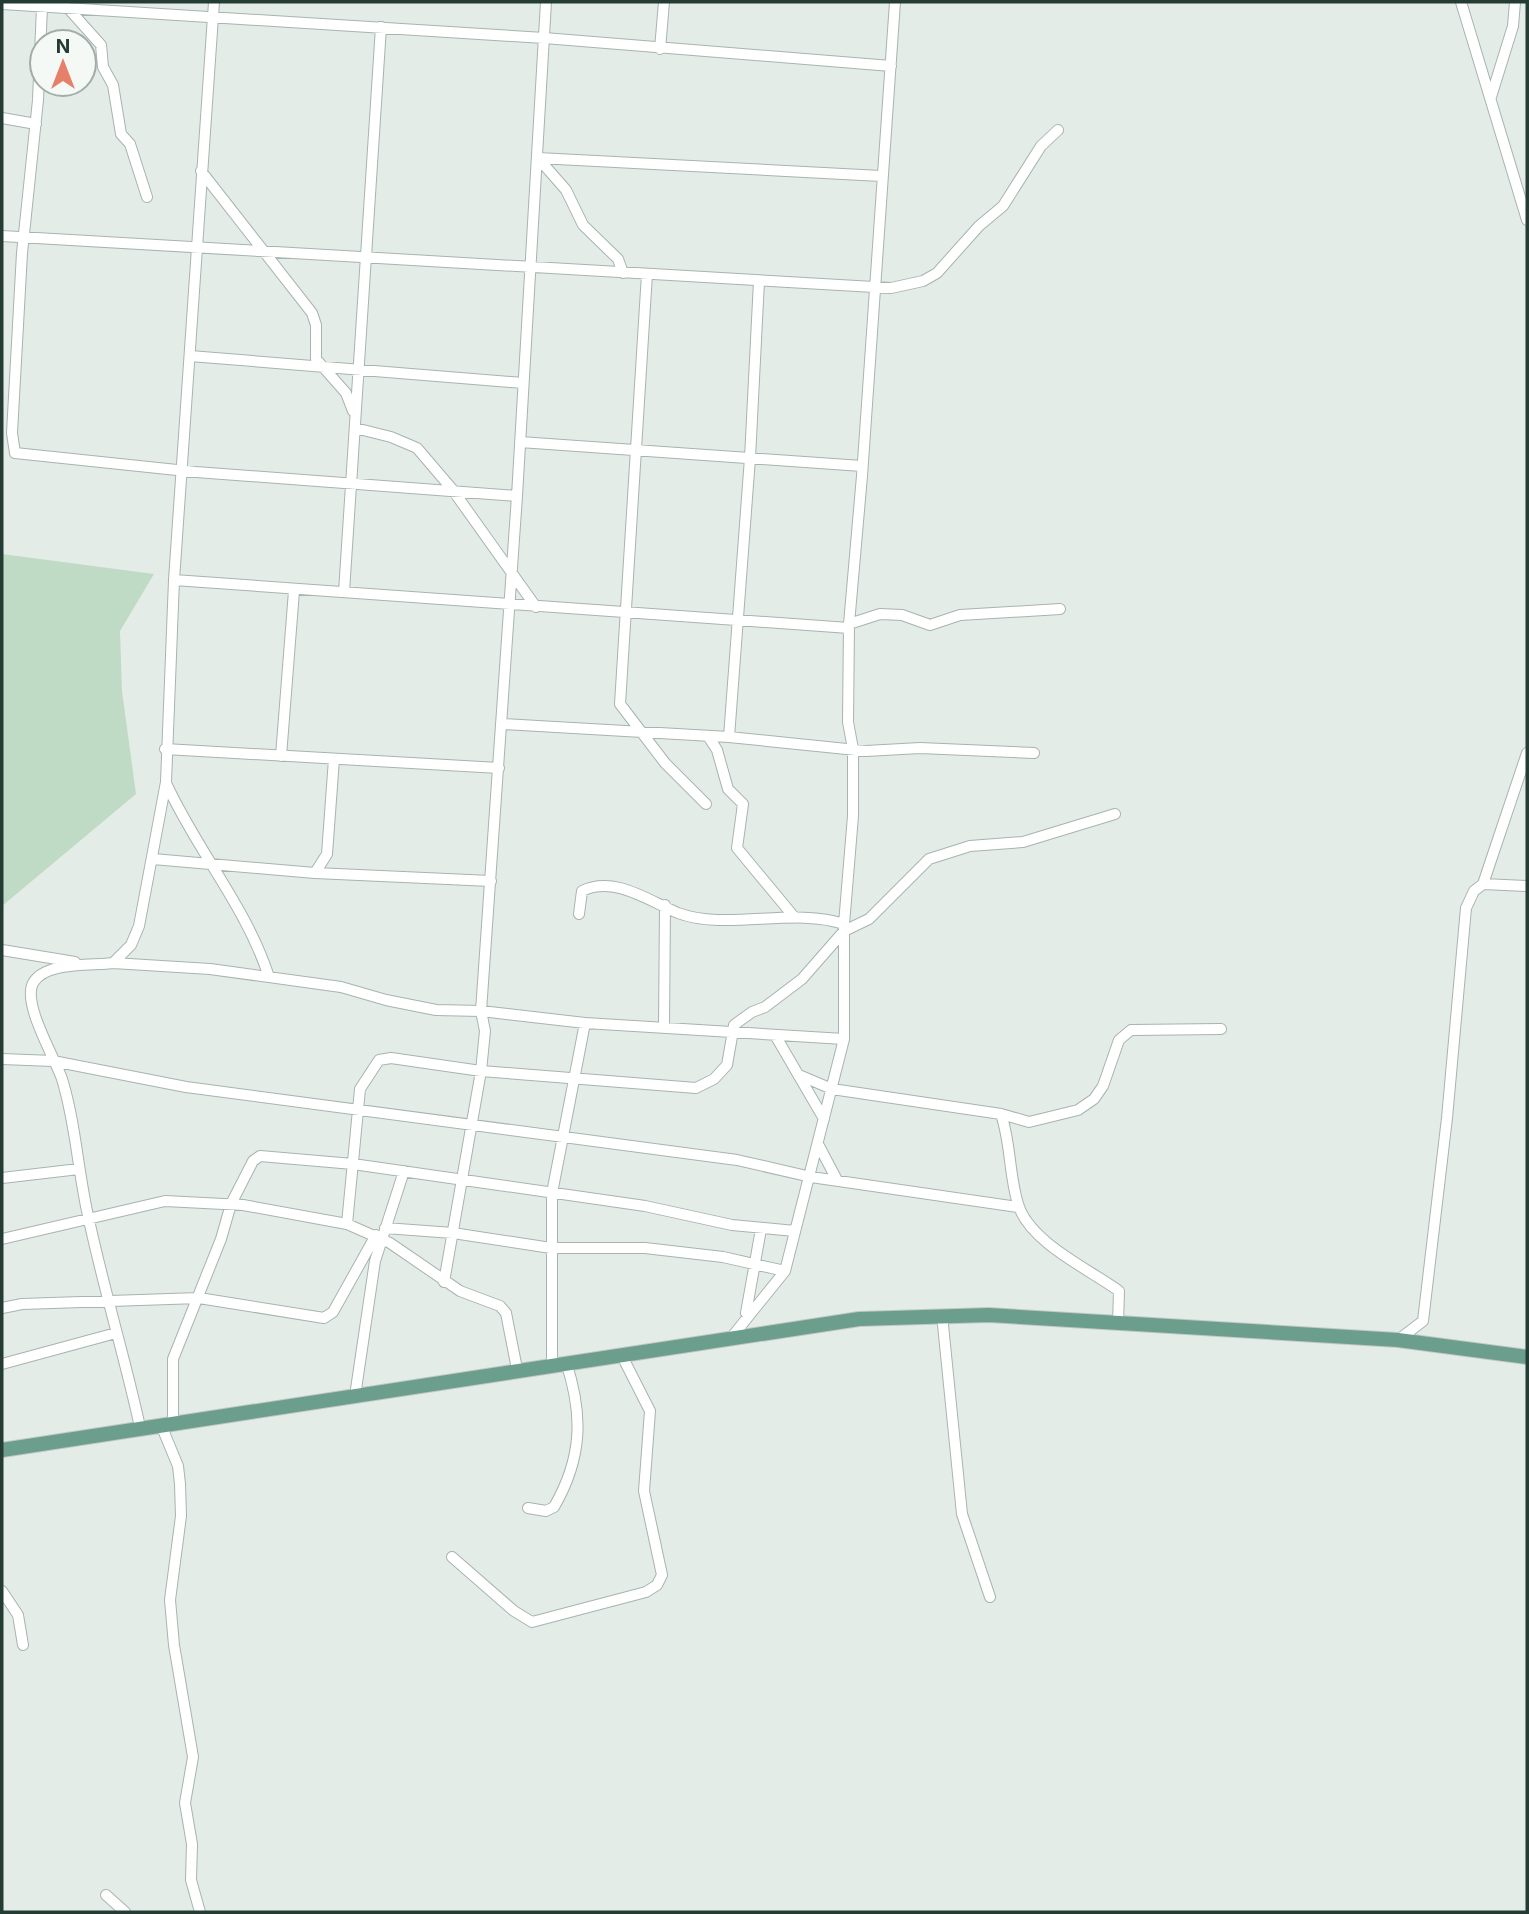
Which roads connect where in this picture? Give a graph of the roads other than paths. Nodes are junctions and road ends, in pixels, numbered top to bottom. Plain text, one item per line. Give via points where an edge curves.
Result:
1 (214, 2) edge
2 (546, 2) edge
3 (664, 2) edge
4 (895, 2) edge
5 (1461, 2) edge
6 (1515, 2) edge
7 (2, 4) edge
8 (65, 4) edge
9 (42, 7) junction
10 (214, 15) junction
11 (381, 27) junction
12 (544, 38) junction
13 (660, 49) junction
14 (891, 66) junction
15 (1491, 97) junction
16 (2, 118) edge
17 (36, 124) junction
18 (1058, 130) dead end
19 (538, 158) junction
20 (201, 171) junction
21 (881, 176) junction
22 (147, 197) dead end
23 (1527, 220) edge
24 (2, 236) edge
25 (25, 236) junction
26 (196, 247) junction
27 (261, 250) junction
28 (367, 257) junction
29 (531, 267) junction
30 (623, 272) junction
31 (647, 274) junction
32 (759, 281) junction
33 (874, 289) junction
34 (190, 356) junction
35 (320, 366) junction
36 (359, 369) junction
37 (523, 383) junction
38 (355, 425) junction
39 (520, 442) junction
40 (635, 452) junction
41 (750, 458) junction
42 (862, 466) junction
43 (182, 469) junction
44 (352, 482) junction
45 (452, 489) junction
46 (517, 496) junction
47 (510, 569) junction
48 (174, 580) junction
49 (295, 591) junction
50 (344, 592) junction
51 (509, 605) junction
52 (536, 607) junction
53 (1059, 609) dead end
54 (626, 612) junction
55 (738, 621) junction
56 (849, 626) junction
57 (503, 724) junction
58 (641, 733) junction
59 (708, 736) junction
60 (729, 737) junction
61 (164, 749) junction
62 (853, 749) junction
63 (1034, 753) dead end
64 (1527, 753) edge
65 (281, 756) junction
66 (334, 759) junction
67 (499, 768) junction
68 (166, 782) junction
69 (706, 804) dead end
70 (1115, 814) dead end
71 (153, 859) junction
72 (213, 866) junction
73 (315, 873) junction
74 (491, 881) junction
75 (1483, 884) junction
76 (1527, 886) edge
77 (665, 905) junction
78 (579, 914) dead end
79 (794, 918) junction
80 (844, 928) junction
81 (2, 950) edge
82 (88, 963) junction
83 (113, 963) junction
84 (269, 977) junction
85 (481, 1011) junction
86 (585, 1024) junction
87 (664, 1026) junction
88 (1220, 1029) dead end
89 (731, 1032) junction
90 (775, 1035) junction
91 (844, 1039) junction
92 (2, 1059) edge
93 (53, 1060) junction
94 (481, 1071) junction
95 (799, 1075) junction
96 (573, 1080) junction
97 (832, 1089) junction
98 (358, 1111) junction
99 (1001, 1114) junction
100 (824, 1119) junction
101 (470, 1127) junction
102 (562, 1138) junction
103 (818, 1144) junction
104 (353, 1164) junction
105 (79, 1169) junction
106 (404, 1171) junction
107 (811, 1177) junction
108 (2, 1178) edge
109 (461, 1180) junction
110 (837, 1180) junction
111 (552, 1193) junction
112 (231, 1204) junction
113 (1018, 1208) junction
114 (89, 1221) junction
115 (347, 1224) junction
116 (761, 1229) junction
117 (795, 1231) junction
118 (453, 1233) junction
119 (381, 1234) junction
120 (2, 1240) edge
121 (551, 1248) junction
122 (755, 1264) junction
123 (785, 1270) junction
124 (444, 1282) junction
125 (199, 1298) junction
126 (110, 1302) junction
127 (2, 1308) edge
128 (746, 1315) junction
129 (942, 1315) junction
130 (1118, 1324) junction
131 (116, 1333) junction
132 (731, 1338) junction
133 (1398, 1340) junction
134 (621, 1354) junction
135 (1527, 1357) edge
136 (559, 1363) junction
137 (2, 1364) edge
138 (517, 1370) junction
139 (355, 1396) junction
140 (167, 1424) junction
141 (140, 1427) junction
142 (2, 1450) edge
143 (528, 1508) dead end
144 (452, 1557) dead end
145 (2, 1591) edge
146 (990, 1597) dead end
147 (23, 1645) dead end
148 (106, 1895) dead end
149 (125, 1912) edge
150 (200, 1912) edge

1 - 10 street
2 - 12 street
3 - 13 street
4 - 14 street
5 - 15 street
6 - 15 street via 1513,26
7 - 9 street
8 - 9 street
8 - 10 street
8 - 22 street via 102,45 103,67 113,85 121,134 130,144
9 - 17 street
10 - 11 street
10 - 20 street
11 - 12 street
11 - 28 street
12 - 13 street
12 - 19 street
13 - 14 street
14 - 21 street
15 - 23 street
16 - 17 street
17 - 25 street
18 - 33 street via 1041,146 1003,206 937,273 906,285
19 - 21 street
19 - 29 street
19 - 30 street via 566,190 583,225 618,259
20 - 26 street
20 - 27 street
21 - 33 street
24 - 25 street
25 - 26 street
25 - 43 street via 12,433 15,453
26 - 27 street
26 - 34 street
27 - 28 street
27 - 35 street via 316,319
28 - 29 street
28 - 36 street
29 - 30 street
29 - 37 street
30 - 31 street
31 - 32 street
31 - 40 street
32 - 33 street
32 - 41 street
33 - 42 street
34 - 35 street
34 - 43 street
35 - 36 street
35 - 38 street via 346,394
36 - 37 street
36 - 38 street
37 - 39 street
38 - 44 street
38 - 45 street via 417,448
39 - 40 street
39 - 46 street
40 - 41 street
40 - 54 street
41 - 42 street
41 - 55 street
42 - 56 street
43 - 44 street
43 - 48 street
44 - 45 street
44 - 50 street
45 - 46 street
45 - 47 street
46 - 47 street
47 - 51 street
47 - 52 street
48 - 49 street
48 - 61 street
49 - 50 street
49 - 65 street
50 - 51 street
51 - 52 street
51 - 57 street
52 - 54 street
53 - 56 street via 960,615 930,625 902,615 880,614
54 - 55 street
54 - 58 street via 620,704
55 - 56 street
55 - 60 street
56 - 62 street via 848,722
57 - 58 street
57 - 67 street
58 - 59 street
58 - 69 street
59 - 60 street
59 - 79 street via 728,789 743,804 737,848
60 - 62 street
61 - 65 street
61 - 68 street
62 - 63 street
62 - 80 street via 852,844
64 - 75 street
65 - 66 street
66 - 67 street
66 - 73 street via 327,854
67 - 74 street
68 - 71 street
68 - 72 street
70 - 80 street via 1023,842 970,846 929,859 869,919
71 - 72 street
71 - 83 street via 139,926 131,945
72 - 73 street
72 - 84 street via 244,914
73 - 74 street
74 - 85 street
75 - 76 street
75 - 133 street via 1466,908 1423,1321
77 - 78 street via 609,885 592,886 582,891
77 - 79 street via 678,913 707,918
77 - 87 street
79 - 80 street
80 - 89 street via 802,979 734,1025
80 - 91 street
81 - 82 street
82 - 83 street
82 - 93 street via 46,973 34,982 33,1006
83 - 84 street
84 - 85 street via 341,987 436,1010
85 - 86 street
85 - 94 street via 485,1031
86 - 87 street
86 - 96 street
87 - 89 street
88 - 99 street via 1131,1030 1119,1040 1103,1086 1078,1110 1030,1122
89 - 90 street
89 - 96 street via 727,1065 696,1088
90 - 91 street
90 - 95 street
91 - 97 street
92 - 93 street
93 - 98 street via 145,1081
93 - 105 street via 66,1096
94 - 96 street
94 - 98 street via 379,1060 360,1089
94 - 101 street
95 - 97 street
95 - 100 street
96 - 102 street
97 - 99 street
97 - 100 street
98 - 101 street
98 - 104 street
99 - 113 street
100 - 103 street
101 - 102 street
101 - 109 street
102 - 107 street via 737,1160
102 - 111 street
103 - 107 street
103 - 110 street
104 - 106 street
104 - 112 street via 260,1156
104 - 115 street
105 - 108 street
105 - 114 street
106 - 109 street
106 - 119 street
107 - 110 street
107 - 117 street
109 - 111 street
109 - 118 street
110 - 113 street
111 - 116 street
111 - 121 street
112 - 114 street via 165,1201
112 - 115 street
112 - 125 street
113 - 130 street via 1050,1247 1119,1291
114 - 120 street
114 - 126 street
115 - 119 street
116 - 117 street
116 - 122 street
117 - 123 street
118 - 119 street
118 - 121 street
118 - 124 street
119 - 124 street
119 - 125 street via 333,1312 324,1318
119 - 139 street
121 - 122 street via 646,1248
121 - 136 street
122 - 123 street
122 - 128 street
123 - 128 street
124 - 138 street via 500,1306 506,1313
125 - 126 street
125 - 140 street via 173,1359
126 - 127 street
126 - 131 street
128 - 132 street
129 - 130 main road
129 - 132 main road via 859,1319
129 - 146 street via 962,1514
130 - 133 main road
131 - 137 street
131 - 141 street
132 - 134 main road
133 - 135 main road
134 - 136 main road
134 - 144 street via 650,1411 644,1491 662,1575 657,1585 646,1592 532,1622
136 - 138 main road
136 - 143 street via 579,1416 576,1447 554,1507 546,1511
138 - 139 main road
139 - 140 main road
140 - 141 main road
140 - 150 street via 180,1483 181,1516 170,1600 193,1757 185,1803 192,1844 191,1880
141 - 142 main road
145 - 147 street via 18,1615
148 - 149 street

